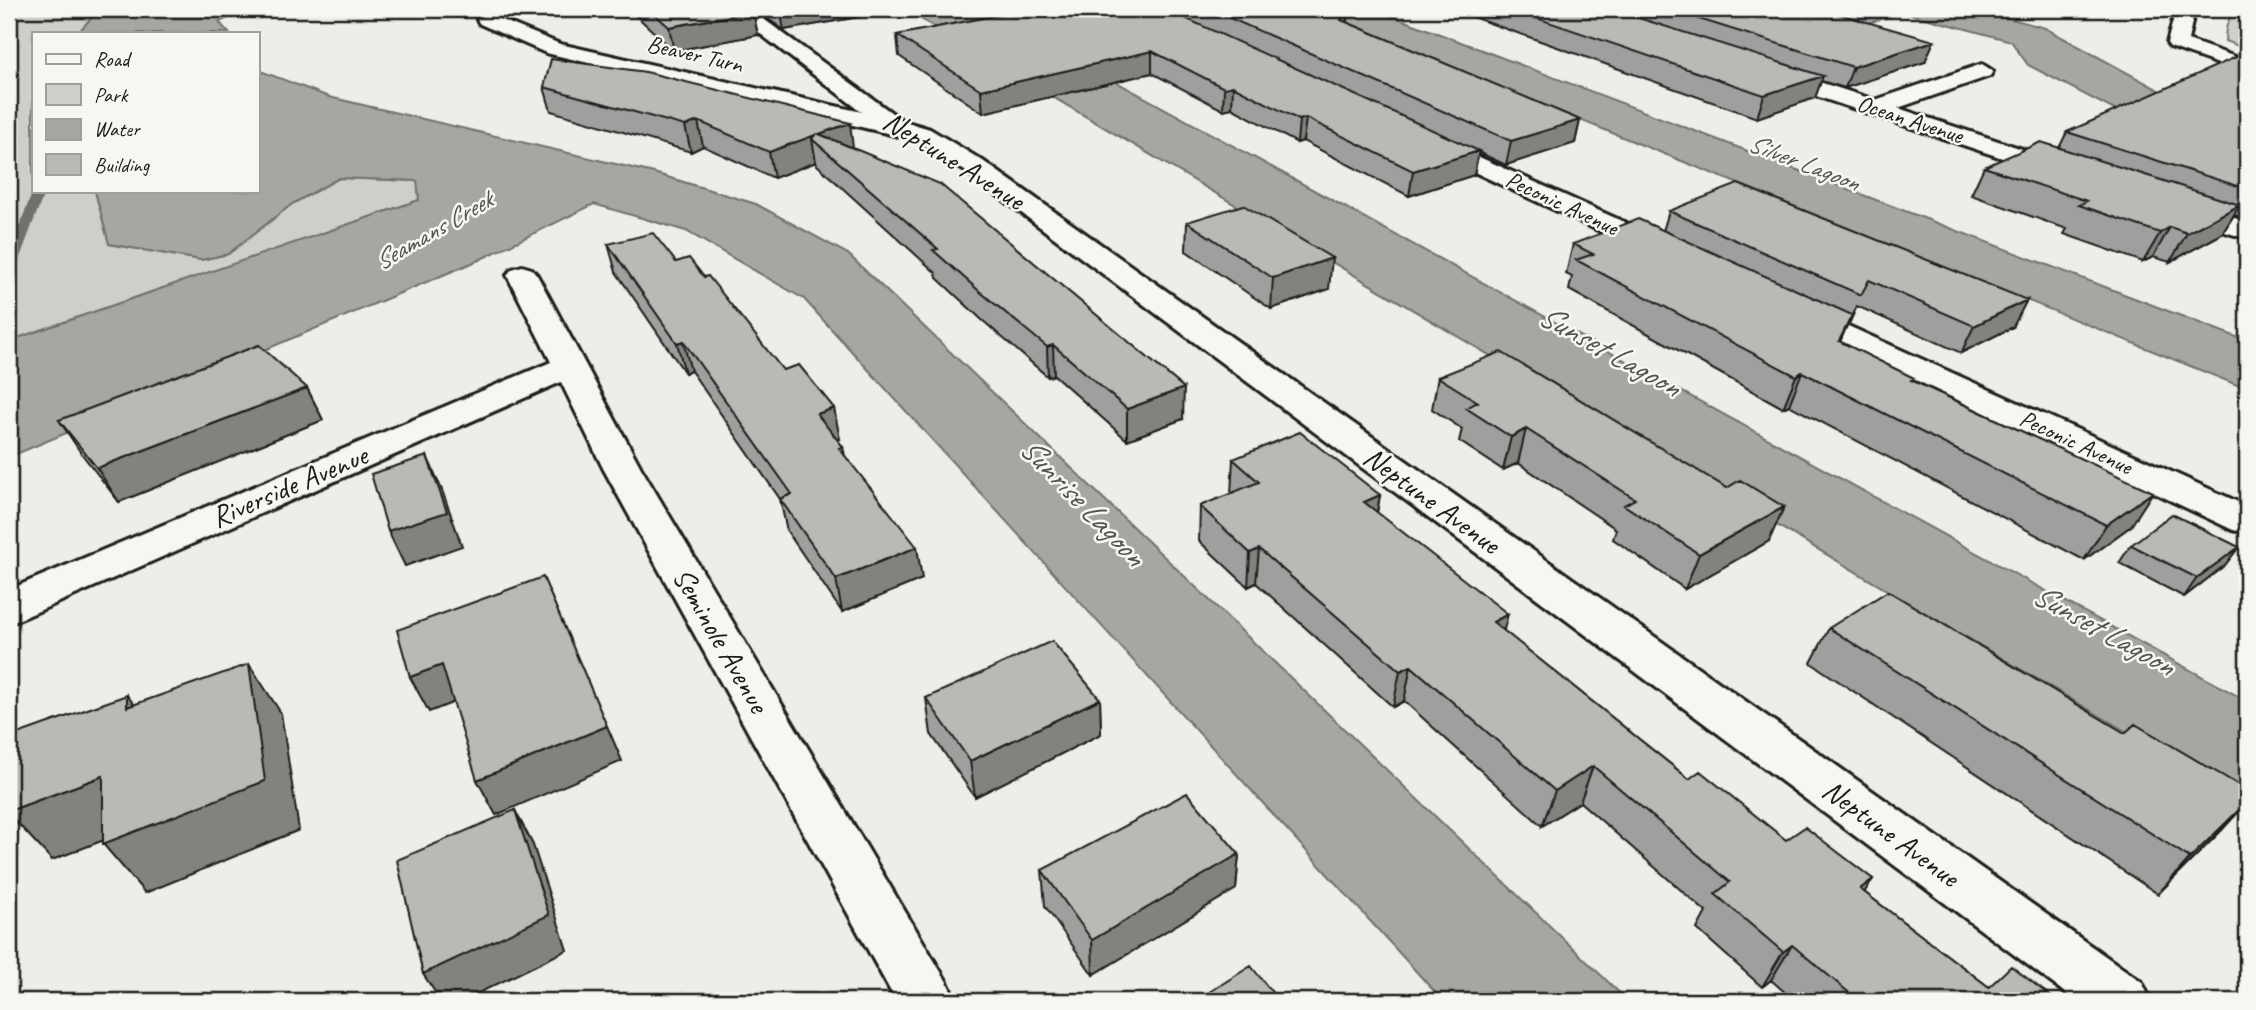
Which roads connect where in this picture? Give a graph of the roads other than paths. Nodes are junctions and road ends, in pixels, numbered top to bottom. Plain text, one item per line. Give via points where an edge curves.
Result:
1 (738, 9) edge
2 (2185, 9) edge
3 (487, 20) dead end
4 (1745, 65) edge
5 (2247, 68) edge
6 (1982, 71) dead end
7 (1876, 108) junction
8 (895, 127) junction
9 (1410, 132) edge
10 (2088, 178) edge
11 (2154, 200) edge
12 (2247, 231) edge
13 (1689, 262) edge
14 (522, 275) dead end
15 (1765, 298) edge
16 (570, 366) junction
17 (2247, 521) edge
18 (9, 609) edge
19 (927, 1001) edge
20 (2122, 1001) edge

1 - 8 street, Neptune Avenue
2 - 5 street via 2177,43
3 - 8 street, Beaver Turn via 553,49
4 - 7 street, Ocean Avenue
6 - 7 street
7 - 10 street, Ocean Avenue
8 - 20 street, Neptune Avenue via 921,134 974,166
9 - 13 street, Peconic Avenue
11 - 12 street
14 - 16 street, Seminole Avenue
15 - 17 street, Peconic Avenue
16 - 18 street, Riverside Avenue
16 - 19 street, Seminole Avenue via 622,468

